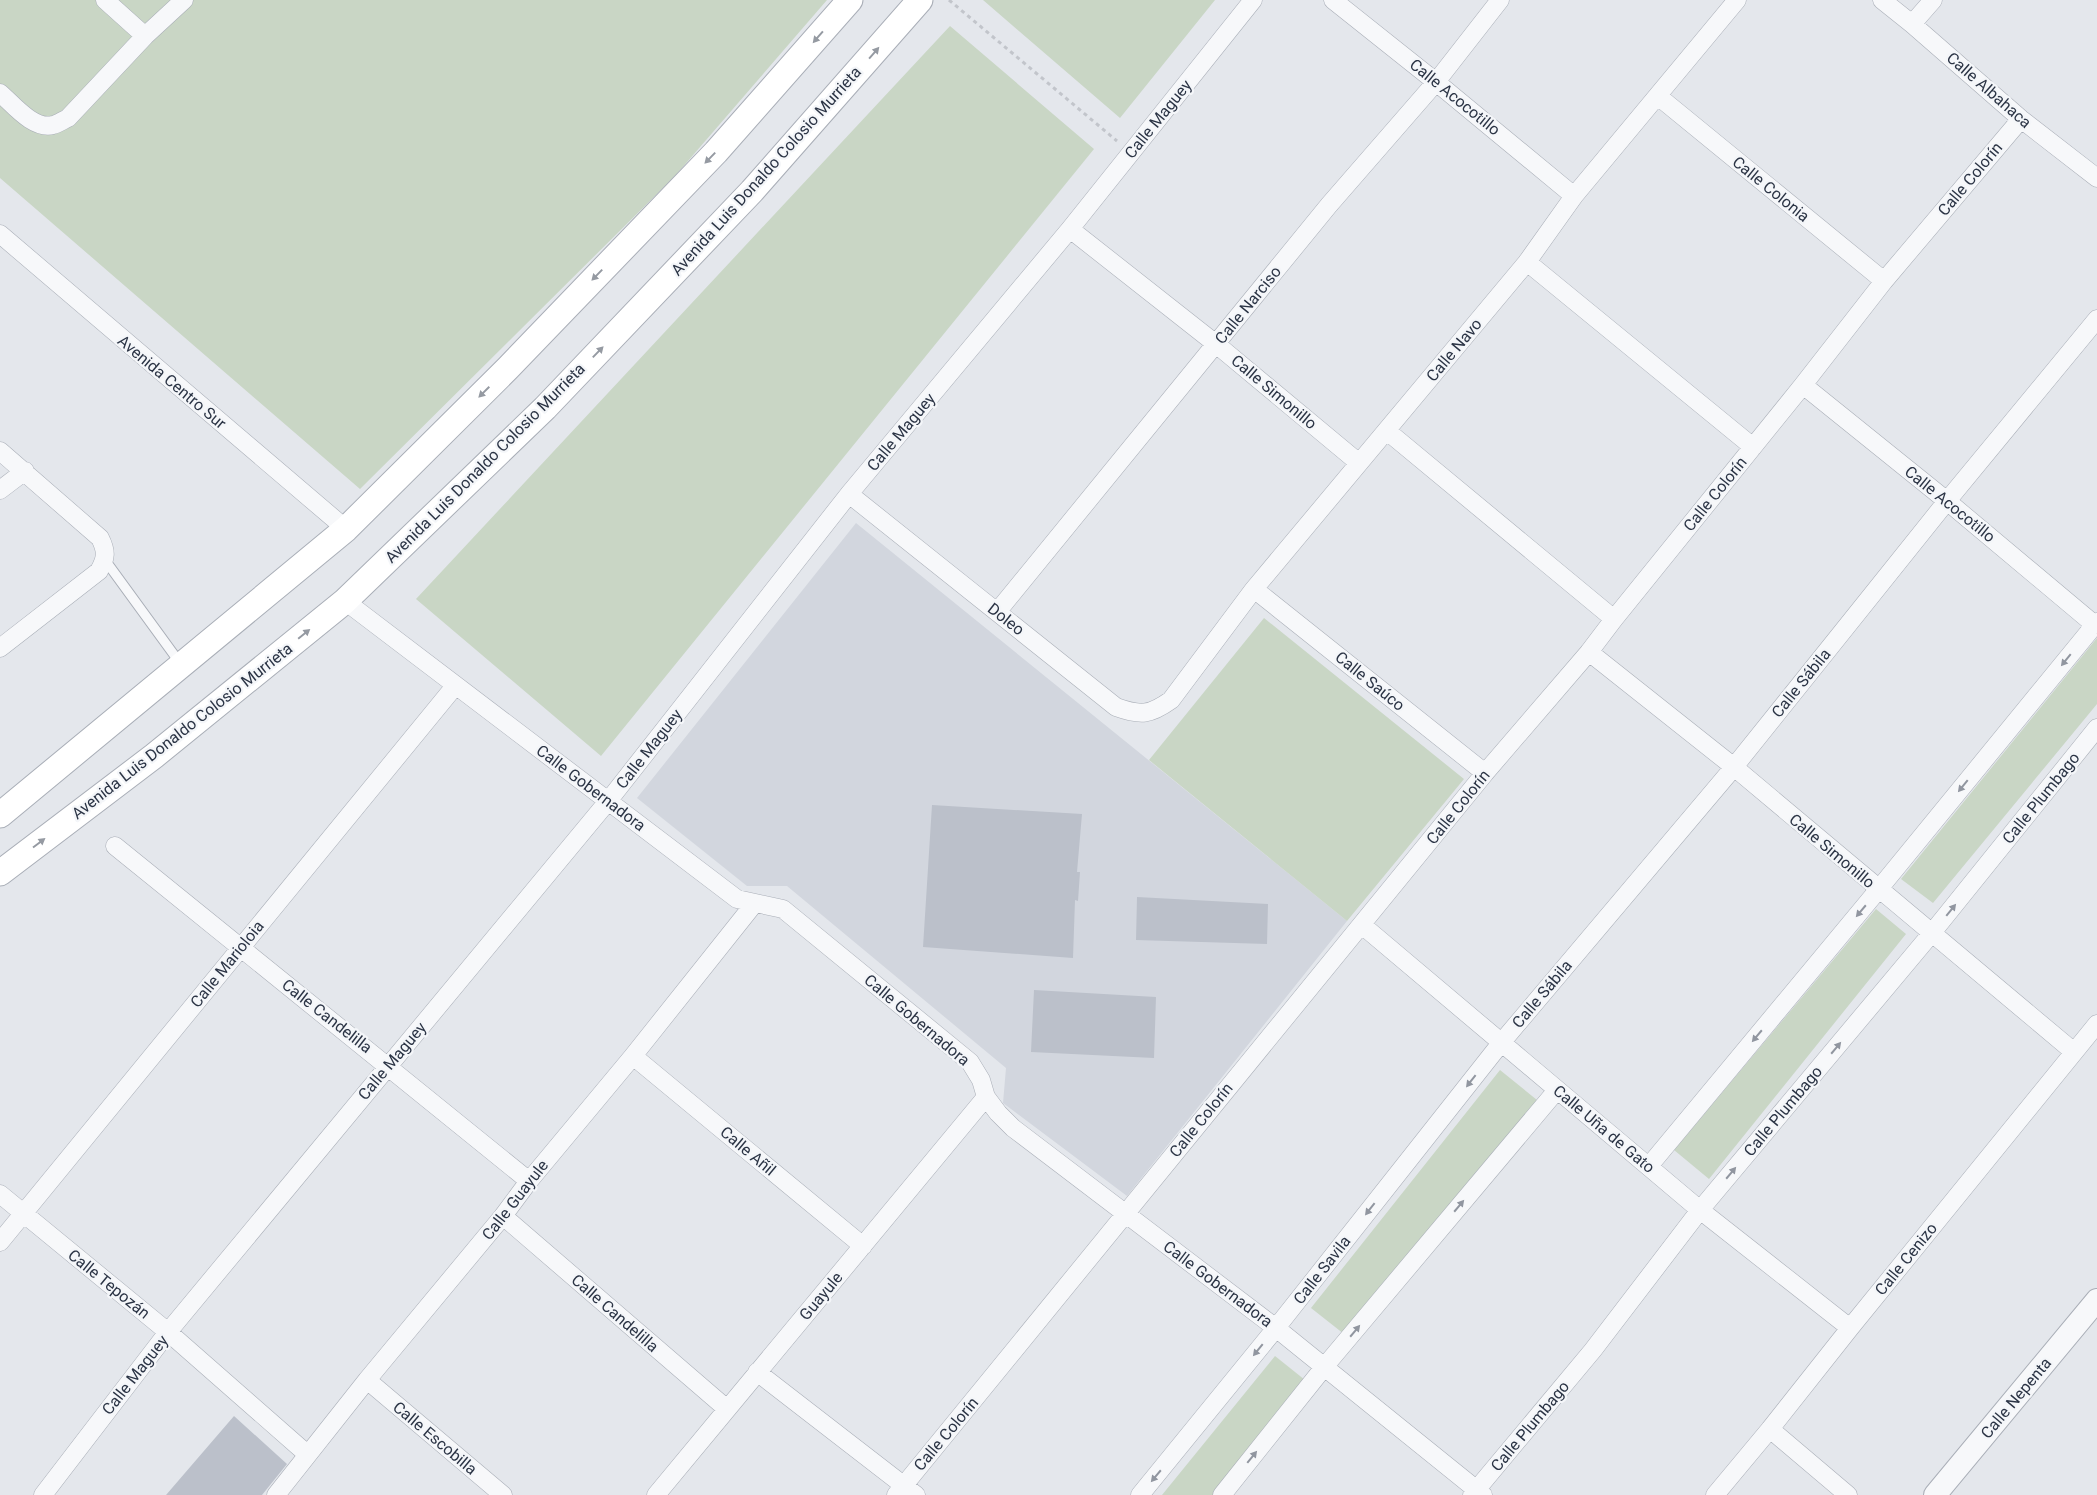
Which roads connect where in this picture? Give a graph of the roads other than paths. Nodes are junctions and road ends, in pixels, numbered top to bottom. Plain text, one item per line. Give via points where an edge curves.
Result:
1 (104, 0) edge
2 (184, 0) edge
3 (850, 0) edge
4 (920, 0) edge
5 (1253, 0) edge
6 (1333, 0) edge
7 (1500, 0) edge
8 (1737, 0) edge
9 (1882, 0) edge
10 (1932, 0) edge
11 (1912, 24) junction
12 (145, 36) junction
13 (1436, 82) junction
14 (0, 93) edge
15 (1659, 96) junction
16 (2021, 120) junction
17 (2097, 178) edge
18 (1574, 196) junction
19 (1070, 229) junction
20 (0, 234) edge
21 (1527, 262) junction
22 (1884, 281) junction
23 (2097, 319) edge
24 (1216, 344) junction
25 (1803, 386) junction
26 (1387, 431) junction
27 (1753, 447) junction
28 (0, 451) edge
29 (1359, 463) junction
30 (25, 472) junction
31 (0, 490) edge
32 (849, 494) junction
33 (1947, 501) junction
34 (346, 529) junction
35 (105, 560) junction
36 (1254, 589) junction
37 (345, 601) junction
38 (997, 612) junction
39 (1614, 619) junction
40 (2096, 623) edge
41 (0, 648) edge
42 (1589, 652) junction
43 (182, 664) junction
44 (456, 686) junction
45 (1171, 700) joint
46 (2097, 728) edge
47 (1734, 767) junction
48 (1485, 773) junction
49 (608, 800) junction
50 (0, 815) edge
51 (115, 846) dead end
52 (3, 866) edge
53 (1878, 890) junction
54 (754, 904) junction
55 (1362, 925) junction
56 (1931, 934) junction
57 (240, 948) junction
58 (2097, 1024) edge
59 (1501, 1043) junction
60 (2074, 1052) junction
61 (633, 1056) junction
62 (388, 1065) junction
63 (1557, 1090) junction
64 (986, 1097) junction
65 (1649, 1166) junction
66 (530, 1181) junction
67 (0, 1194) edge
68 (1700, 1210) junction
69 (23, 1214) junction
70 (1124, 1214) junction
71 (503, 1216) junction
72 (0, 1242) edge
73 (863, 1246) junction
74 (2097, 1300) edge
75 (1276, 1328) junction
76 (1850, 1328) junction
77 (168, 1332) junction
78 (1325, 1366) junction
79 (757, 1372) junction
80 (367, 1380) junction
81 (727, 1409) junction
82 (1770, 1429) junction
83 (307, 1454) junction
84 (905, 1492) edge
85 (1477, 1493) edge
86 (42, 1495) edge
87 (276, 1495) edge
88 (503, 1495) edge
89 (656, 1495) edge
90 (1140, 1495) edge
91 (1222, 1495) edge
92 (1715, 1495) edge
93 (1848, 1495) edge
94 (1935, 1495) edge

1 - 12 street
2 - 12 street
3 -> 34 main road via 716,152 508,368
37 -> 4 main road, Avenida Luis Donaldo Colosio Murrieta via 552,401 752,190
5 - 19 street, Calle Maguey
6 - 13 street, Calle Acocotillo
7 - 13 street, Calle Narciso
8 - 15 street, Calle Navo
9 - 11 street, Calle Albahaca
10 - 11 street
11 - 16 street, Calle Albahaca
12 - 14 street via 68,118 54,125 44,126 33,121
13 - 18 street, Calle Acocotillo
13 - 24 street, Calle Narciso
15 - 18 street, Calle Navo
15 - 22 street, Calle Colonia
16 - 17 street, Calle Albahaca
16 - 22 street, Calle Colorín
18 - 21 street, Calle Navo
19 - 24 street, Calle Simonillo
19 - 32 street, Calle Maguey
20 - 34 street, Avenida Centro Sur
21 - 26 street, Calle Navo
21 - 27 street
22 - 25 street, Calle Colorín
23 - 33 street, Calle Sábila
24 - 29 street, Calle Simonillo
24 - 38 street, Calle Narciso
25 - 27 street, Calle Colorín
25 - 33 street, Calle Acocotillo
26 - 29 street, Calle Navo
26 - 39 street
27 - 39 street, Calle Colorín
28 - 30 street
29 - 36 street, Calle Navo
30 - 31 street
30 - 35 street via 100,538 106,549
32 - 38 street, Doleo
32 - 49 street, Calle Maguey
33 - 40 street, Calle Acocotillo
33 - 47 street, Calle Sábila
34 - 43 main road
35 - 41 street via 98,571
35 - 43 lane
36 - 45 street, Calle Navo
36 - 48 street, Calle Saúco
37 - 44 street, Calle Gobernadora
52 -> 37 main road, Avenida Luis Donaldo Colosio Murrieta via 154,756
38 - 45 street, Doleo via 1116,707 1135,714 1155,711
39 - 42 street, Calle Colorín
40 -> 53 street
42 - 47 street, Calle Simonillo
42 - 48 street, Calle Colorín
43 - 50 main road
44 - 49 street, Calle Gobernadora
44 - 57 street, Calle Marioloia
56 -> 46 street, Calle Plumbago
47 - 53 street, Calle Simonillo
47 - 59 street, Calle Sábila
48 - 55 street, Calle Colorín
49 - 54 street, Calle Gobernadora via 737,899
49 - 62 street, Calle Maguey
51 - 57 street, Calle Candelilla
53 - 56 street, Calle Simonillo
53 -> 65 street
54 - 61 street, Calle Guayule
54 - 64 street, Calle Gobernadora via 783,909 970,1062
55 - 59 street, Calle Uña de Gato
55 - 70 street, Calle Colorín
56 - 60 street, Calle Simonillo
68 -> 56 street, Calle Plumbago
57 - 62 street, Calle Candelilla
57 - 69 street, Calle Marioloia
58 - 60 street, Calle Cenizo
59 - 63 street, Calle Uña de Gato
59 -> 75 street, Calle Savila
60 - 76 street, Calle Cenizo
61 - 66 street, Calle Guayule
61 - 73 street, Calle Añil
62 - 66 street, Calle Candelilla
62 - 77 street, Calle Maguey
63 - 65 street, Calle Uña de Gato
78 -> 63 street
64 - 70 street, Calle Gobernadora via 1013,1128
64 - 73 street, Guayule
65 - 68 street, Calle Uña de Gato
66 - 71 street, Calle Guayule
67 - 69 street, Calle Tepozán
68 - 76 street, Calle Uña de Gato
68 - 85 street, Calle Plumbago via 1593,1350
69 - 72 street, Calle Marioloia
69 - 77 street, Calle Tepozán
70 - 75 street, Calle Gobernadora
70 - 84 street, Calle Colorín
71 - 80 street, Calle Guayule
71 - 81 street, Calle Candelilla
73 - 79 street, Guayule
74 - 94 street, Calle Nepenta
75 - 78 street, Calle Gobernadora
75 -> 90 street, Calle Savila
76 - 82 street, Calle Cenizo
77 - 83 street, Calle Tepozán
77 - 86 street, Calle Maguey
78 - 85 street, Calle Gobernadora
91 -> 78 street
79 - 81 street, Guayule
79 - 84 street
80 - 83 street, Calle Guayule
80 - 88 street, Calle Escobilla
81 - 89 street, Guayule
82 - 92 street, Calle Cenizo
82 - 93 street
83 - 87 street, Calle Guayule

